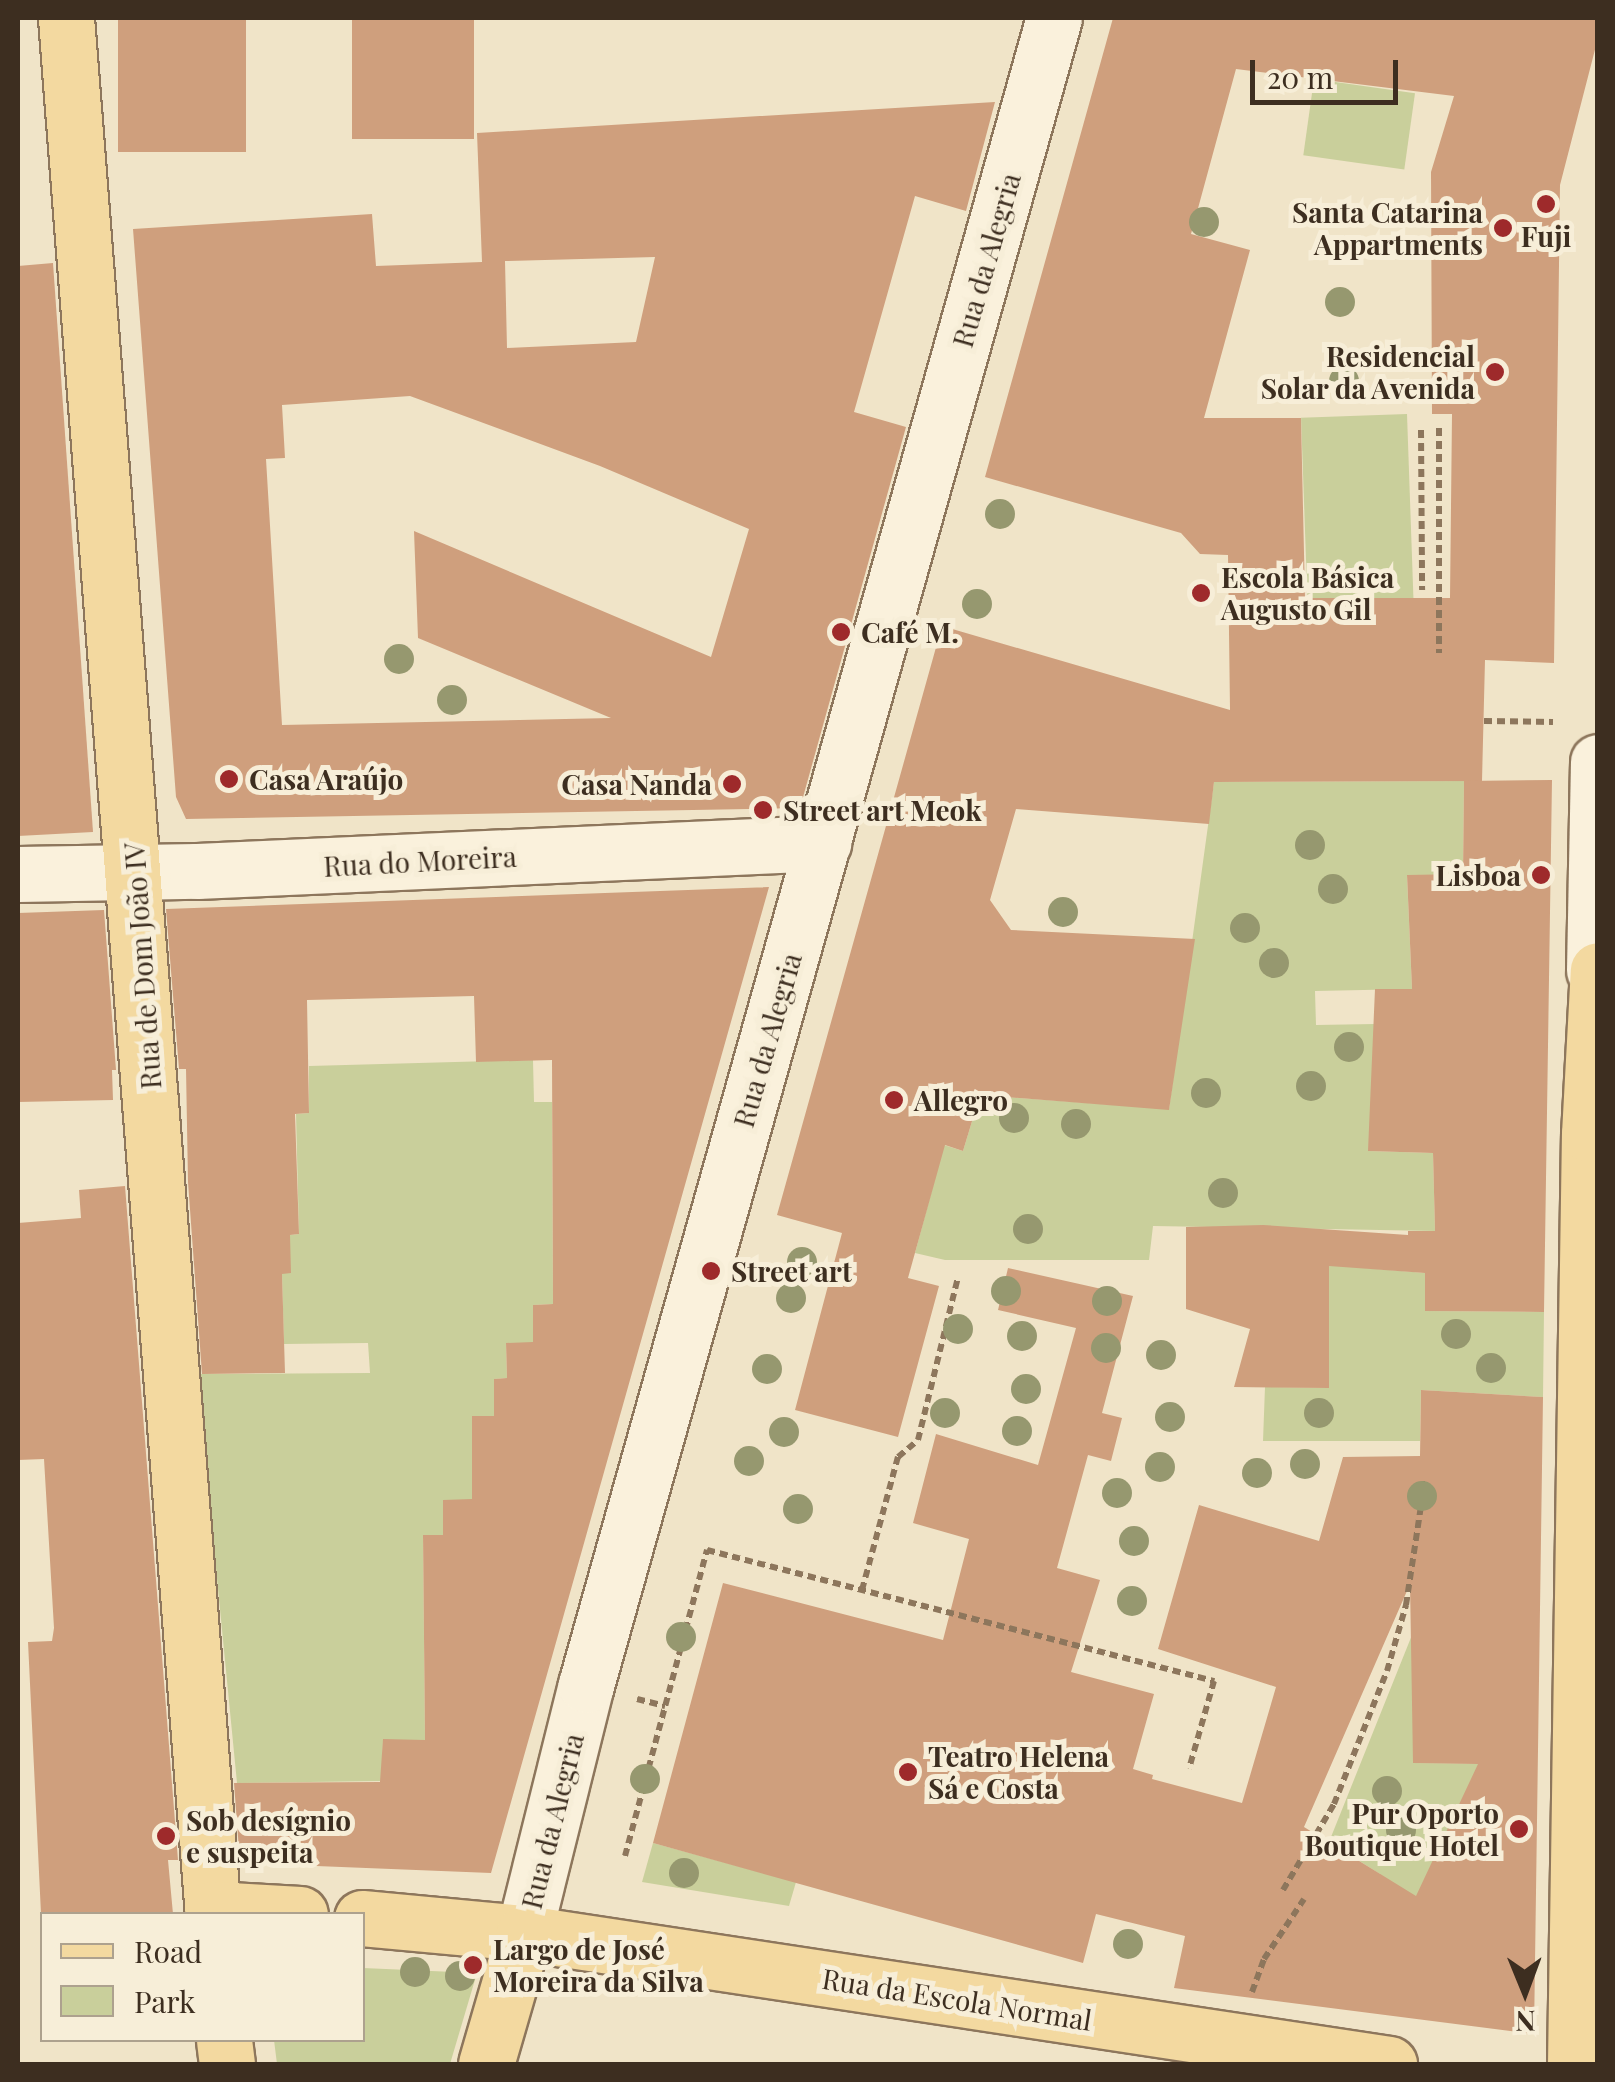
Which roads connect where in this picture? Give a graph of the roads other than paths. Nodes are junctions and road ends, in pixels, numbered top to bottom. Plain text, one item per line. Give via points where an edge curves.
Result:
1 (66, 18) edge
2 (1054, 18) edge
3 (1598, 762) edge
4 (823, 843) junction
5 (134, 872) junction
6 (18, 874) edge
7 (1596, 970) edge
8 (1593, 1120) edge
9 (213, 1912) edge
10 (365, 1918) edge
11 (524, 1933) junction
12 (486, 2064) edge
13 (1389, 2064) edge
14 (1575, 2064) edge

1 - 5 main road, Rua de Dom João IV
2 - 4 street, Rua da Alegria
3 - 7 street
4 - 5 street, Rua do Moreira
4 - 11 street, Rua da Alegria via 586,1686
5 - 6 street, Rua do Moreira
5 - 9 main road, Rua de Dom João IV
7 - 8 main road
8 - 14 main road
10 - 11 main road
11 - 12 main road, Rua da Alegria
11 - 13 main road, Rua da Escola Normal

